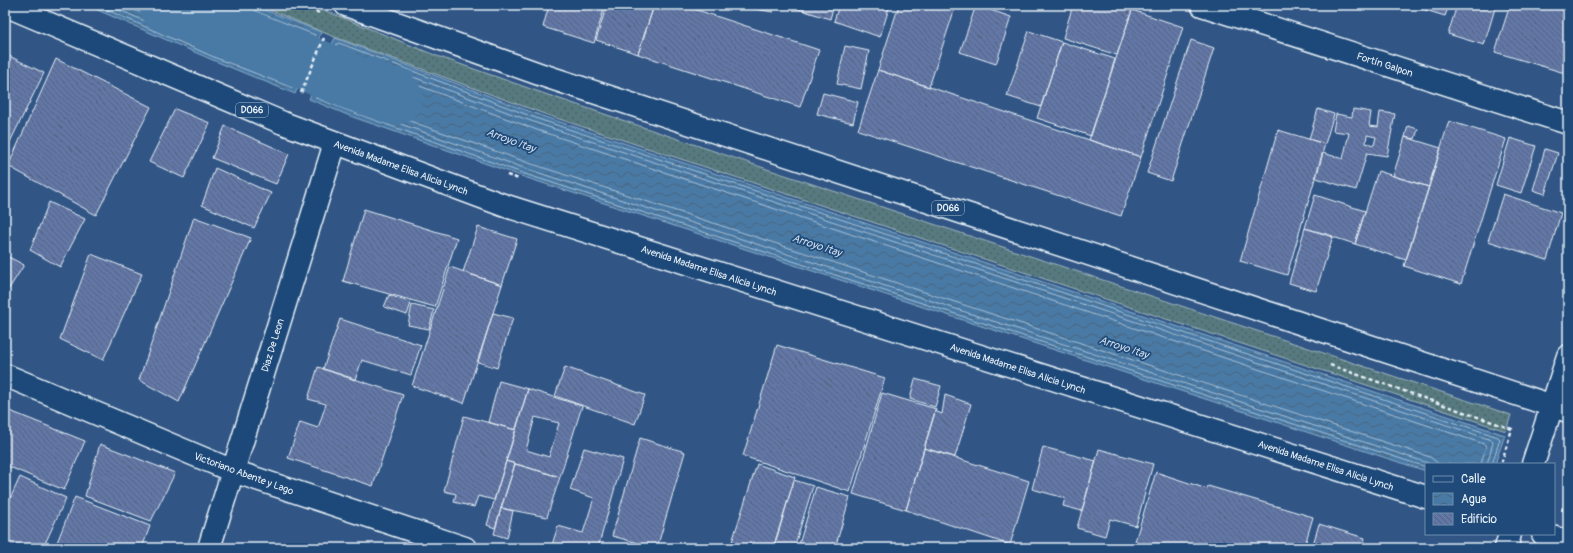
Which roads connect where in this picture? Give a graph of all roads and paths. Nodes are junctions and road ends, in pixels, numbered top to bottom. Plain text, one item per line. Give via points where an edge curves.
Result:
1 (5, 5) edge
2 (303, 5) edge
3 (346, 5) edge
4 (1202, 5) edge
5 (378, 11) edge
6 (320, 13) dead end
7 (324, 38) dead end
8 (301, 93) dead end
9 (1568, 123) edge
10 (335, 143) junction
11 (1568, 356) edge
12 (5, 375) edge
13 (1560, 408) edge
14 (1533, 463) edge
15 (233, 471) junction
16 (1568, 492) edge
17 (1425, 497) edge
18 (1564, 516) dead end
19 (1510, 535) edge
20 (1546, 535) edge
21 (1568, 542) edge
22 (209, 548) edge
23 (465, 548) edge
24 (1506, 548) edge

1 - 10 main road, Avenida Madame Elisa Alicia Lynch / D066
2 - 6 path
3 - 5 main road, D066
4 - 9 main road, Fortín Galpon
5 - 13 main road, D066 via 542,75
7 - 8 path
10 - 15 main road, Diaz De Leon
10 - 17 main road, Avenida Madame Elisa Alicia Lynch / D066 via 504,205
11 - 13 main road
12 - 15 main road, Victoriano Abente y Lago
13 - 14 main road via 1541,441
15 - 22 main road, Diaz De Leon
15 - 23 main road, Victoriano Abente y Lago
16 - 18 path via 1560,514
19 - 24 main road
20 - 21 main road

